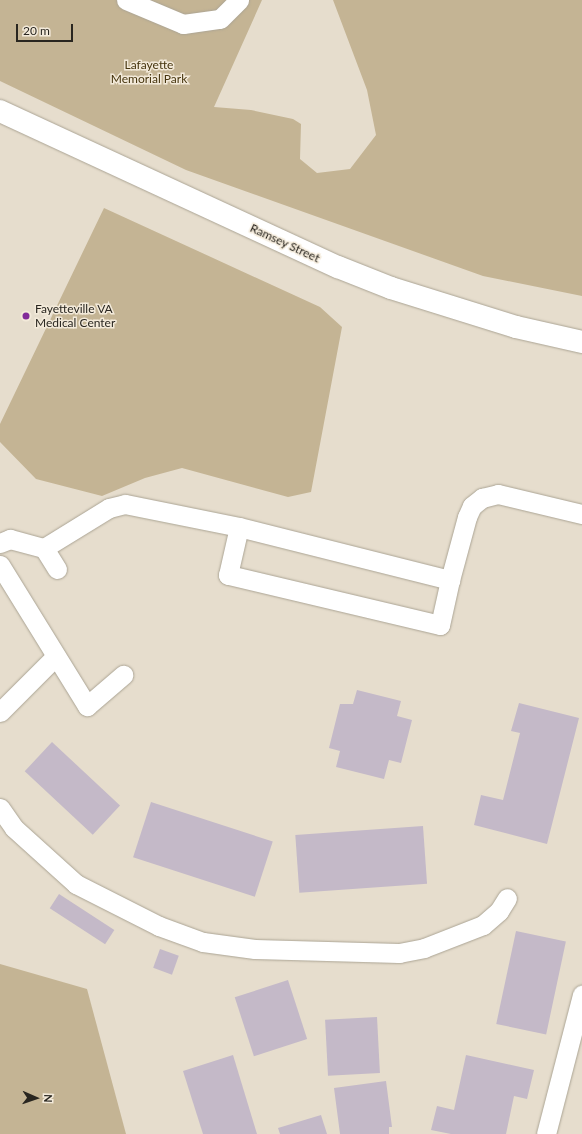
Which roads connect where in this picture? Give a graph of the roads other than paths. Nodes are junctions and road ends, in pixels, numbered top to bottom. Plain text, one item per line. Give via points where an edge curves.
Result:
1 (126, 0) edge
2 (239, 0) edge
3 (0, 111) edge
4 (582, 342) edge
5 (582, 514) edge
6 (239, 527) junction
7 (0, 543) edge
8 (44, 548) junction
9 (0, 565) edge
10 (57, 569) dead end
11 (450, 580) junction
12 (56, 656) junction
13 (123, 675) dead end
14 (0, 712) edge
15 (0, 808) edge
16 (507, 898) dead end
17 (582, 995) edge
18 (546, 1134) edge

1 - 2 street via 183,24 220,19
3 - 4 main road, Ramsey Street via 365,278 459,311
5 - 11 street via 498,494 482,498 472,506 467,517
6 - 8 street via 125,504 109,508
6 - 11 street
6 - 11 street via 228,575 440,625
7 - 8 street via 10,539
8 - 10 street
9 - 12 street
12 - 13 street via 87,706
12 - 14 street
15 - 16 street via 14,828 76,884 159,926 203,942 255,949 399,953 424,948 483,925 500,912
17 - 18 street

